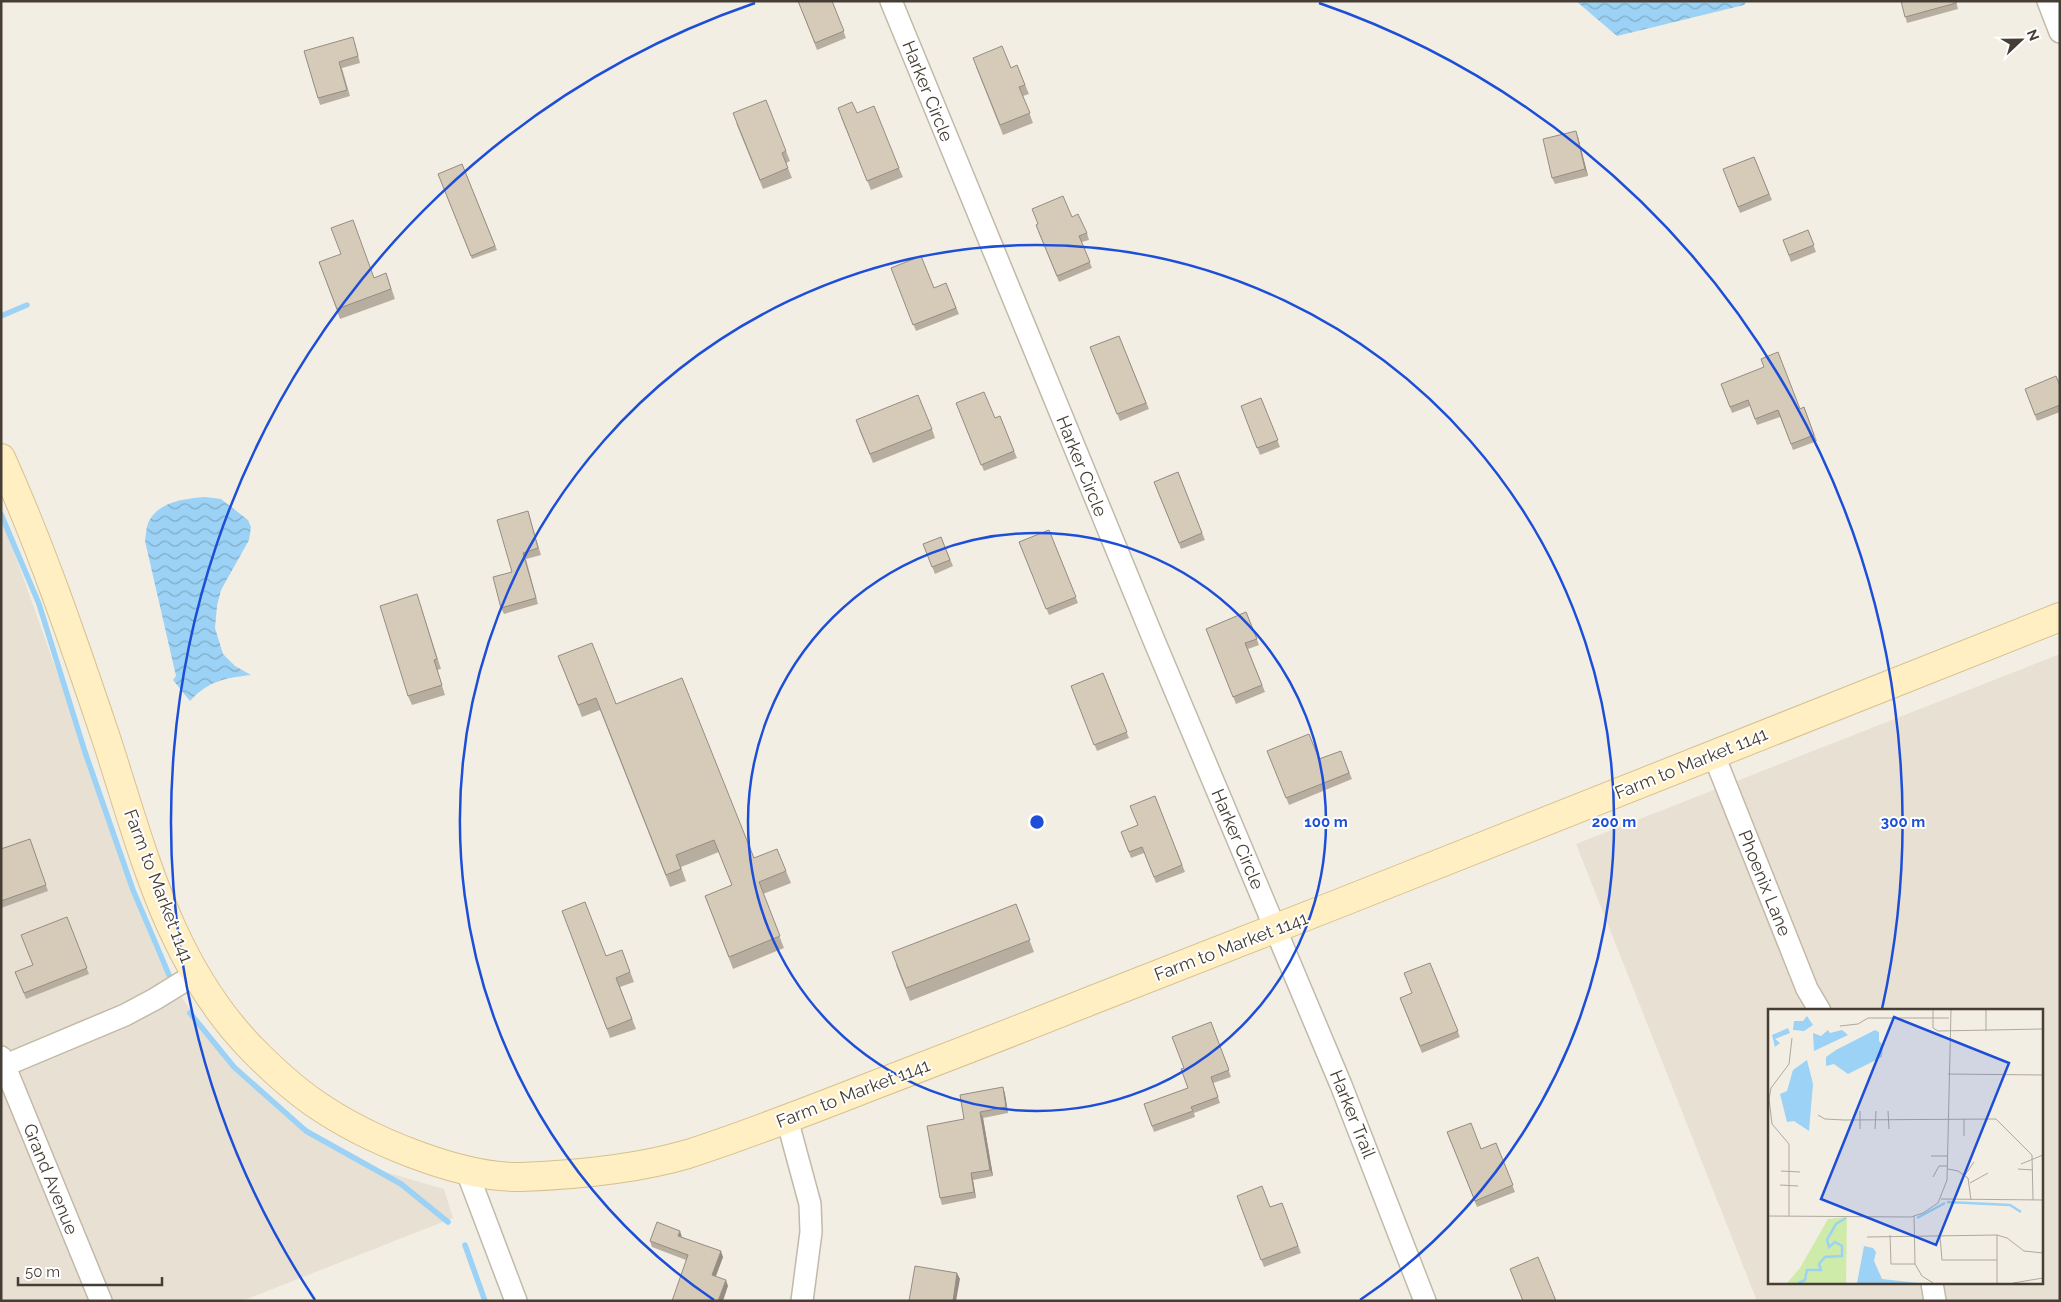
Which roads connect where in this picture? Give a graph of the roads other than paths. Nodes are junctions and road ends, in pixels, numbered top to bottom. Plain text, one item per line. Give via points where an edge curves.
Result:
1 (891, 1) edge
2 (2048, 1) edge
3 (2060, 32) edge
4 (1, 458) edge
5 (2060, 617) edge
6 (1713, 753) junction
7 (1276, 929) junction
8 (194, 975) junction
9 (1819, 1009) edge
10 (2, 1063) edge
11 (787, 1118) junction
12 (466, 1169) junction
13 (1932, 1284) edge
14 (101, 1301) edge
15 (516, 1301) edge
16 (802, 1301) edge
17 (1425, 1301) edge
18 (1935, 1301) edge

1 - 7 street, Harker Circle
2 - 3 street
4 - 8 street, Farm to Market 1141 via 59,598 152,877 178,945
5 - 6 street, Farm to Market 1141
6 - 7 street, Farm to Market 1141
6 - 9 street, Phoenix Lane via 1807,989
7 - 11 street, Farm to Market 1141
7 - 17 street, Harker Trail via 1362,1136
8 - 10 street via 125,1014
8 - 12 street, Farm to Market 1141 via 226,1021 261,1058 314,1103 369,1134 424,1159
10 - 14 street, Grand Avenue
11 - 12 street, Farm to Market 1141 via 683,1155 609,1170 514,1177
11 - 16 street via 810,1204 811,1232
12 - 15 street
13 - 18 street

